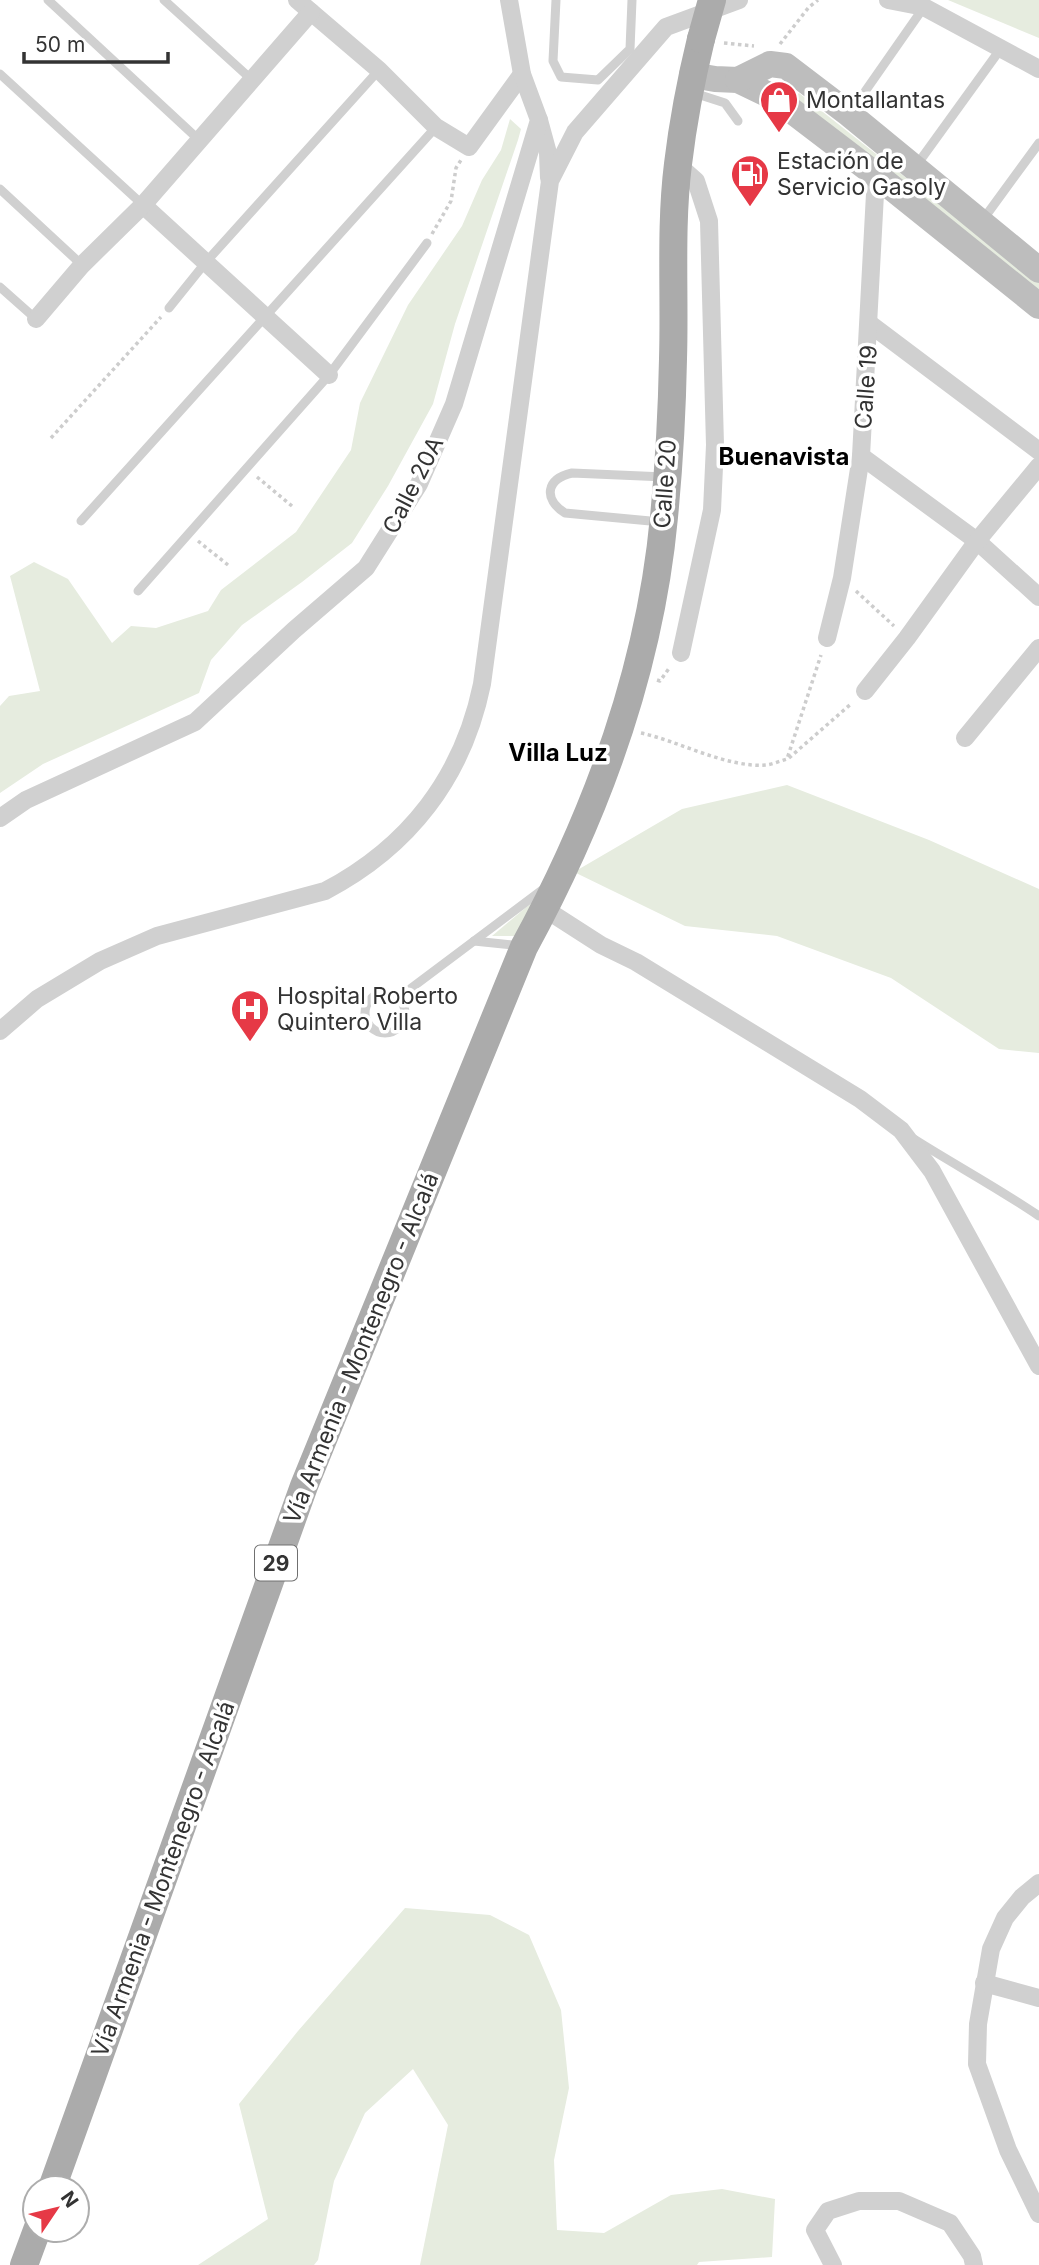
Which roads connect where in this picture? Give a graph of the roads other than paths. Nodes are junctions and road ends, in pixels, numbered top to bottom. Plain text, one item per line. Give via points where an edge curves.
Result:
1 (48, 0) edge
2 (164, 0) edge
3 (297, 0) edge
4 (509, 0) edge
5 (556, 0) edge
6 (632, 0) edge
7 (712, 0) edge
8 (739, 0) edge
9 (888, 0) edge
10 (925, 7) junction
11 (311, 12) junction
12 (1002, 47) junction
13 (1039, 69) edge
14 (379, 71) junction
15 (0, 74) edge
16 (522, 74) junction
17 (251, 79) junction
18 (738, 80) junction
19 (691, 83) junction
20 (849, 114) junction
21 (538, 120) junction
22 (738, 121) dead end
23 (436, 127) junction
24 (198, 139) junction
25 (1039, 143) edge
26 (678, 165) junction
27 (915, 167) junction
28 (876, 175) junction
29 (550, 181) junction
30 (0, 190) edge
31 (143, 205) junction
32 (981, 222) junction
33 (427, 243) road end
34 (206, 262) junction
35 (82, 265) junction
36 (1039, 270) edge
37 (0, 286) edge
38 (1039, 306) edge
39 (169, 308) road end
40 (266, 316) junction
41 (36, 319) joint
42 (870, 324) junction
43 (329, 375) junction
44 (1039, 451) edge
45 (861, 456) junction
46 (1039, 466) edge
47 (666, 477) junction
48 (81, 520) dead end
49 (664, 522) junction
50 (977, 541) junction
51 (138, 591) dead end
52 (1039, 597) edge
53 (827, 638) road end
54 (1039, 648) edge
55 (681, 653) dead end
56 (865, 691) road end
57 (965, 738) dead end
58 (0, 818) edge
59 (561, 876) junction
60 (545, 909) junction
61 (474, 941) junction
62 (524, 947) junction
63 (398, 998) junction
64 (0, 1031) edge
65 (901, 1130) junction
66 (1039, 1216) edge
67 (1039, 1366) edge
68 (1039, 1883) edge
69 (984, 1983) junction
70 (1039, 1998) edge
71 (57, 2174) edge
72 (1039, 2214) edge
73 (32, 2244) edge
74 (24, 2265) edge
75 (833, 2265) edge
76 (974, 2265) edge

1 - 24 lane
2 - 17 lane
3 - 11 street
4 - 16 street
5 - 6 lane via 553,61 561,77 598,80 630,49
7 - 19 main road, Calle 20, bridge via 709,41
8 - 29 street via 666,27 575,132
9 - 10 street
10 - 12 street
10 - 20 lane
11 - 14 street
11 - 17 street
12 - 13 street
12 - 27 lane
14 - 23 street
14 - 34 lane
15 - 31 lane
16 - 21 street
16 - 23 street via 469,146
17 - 24 street
18 - 19 main road
18 - 20 main road via 773,56
18 - 28 main road via 775,98
19 - 22 lane via 725,103
19 - 26 main road, Calle 20
20 - 27 main road
21 - 29 street
21 - 58 street, Calle 20A via 454,404 419,484 366,568 195,722 26,800
23 - 40 lane
24 - 31 street
25 - 32 lane
26 - 47 main road, Calle 20
26 - 55 street via 696,181 709,221 715,445 712,510
27 - 32 main road
28 - 38 main road
28 - 42 street, Calle 19
29 - 64 street via 482,684 463,745 434,800 378,858 325,891 157,936 100,961 37,999
30 - 35 lane
31 - 34 street
31 - 35 street
32 - 36 main road
33 - 43 lane
34 - 39 lane
34 - 40 street
35 - 41 street
37 - 41 lane
40 - 43 street
40 - 48 lane
42 - 44 street
42 - 45 street, Calle 19
43 - 51 lane
45 - 50 street
45 - 53 street, Calle 19 via 842,578
46 - 50 street
47 - 49 main road, Calle 20
47 - 49 lane via 572,473 559,476 550,496 554,506 565,513
49 - 59 main road, Calle 20 via 637,667 592,805
50 - 52 street
50 - 56 street
54 - 57 street
59 - 60 main road, Calle 20
59 - 61 lane
60 - 62 main road, Calle 20
60 - 65 street via 860,1099
61 - 62 lane
61 - 63 lane
62 - 71 main road, Vía Armenia - Montenegro - Alcalá / 29 via 304,1486
63 - 63 lane via 380,993 367,1003 365,1018 374,1029 388,1033 401,1025 405,1009
65 - 66 lane
65 - 67 street via 932,1171
68 - 69 street via 1005,1918 991,1949
69 - 70 street
69 - 72 street via 977,2064 1008,2150
73 - 74 main road
75 - 76 street via 814,2230 828,2211 859,2202 900,2201 950,2223

